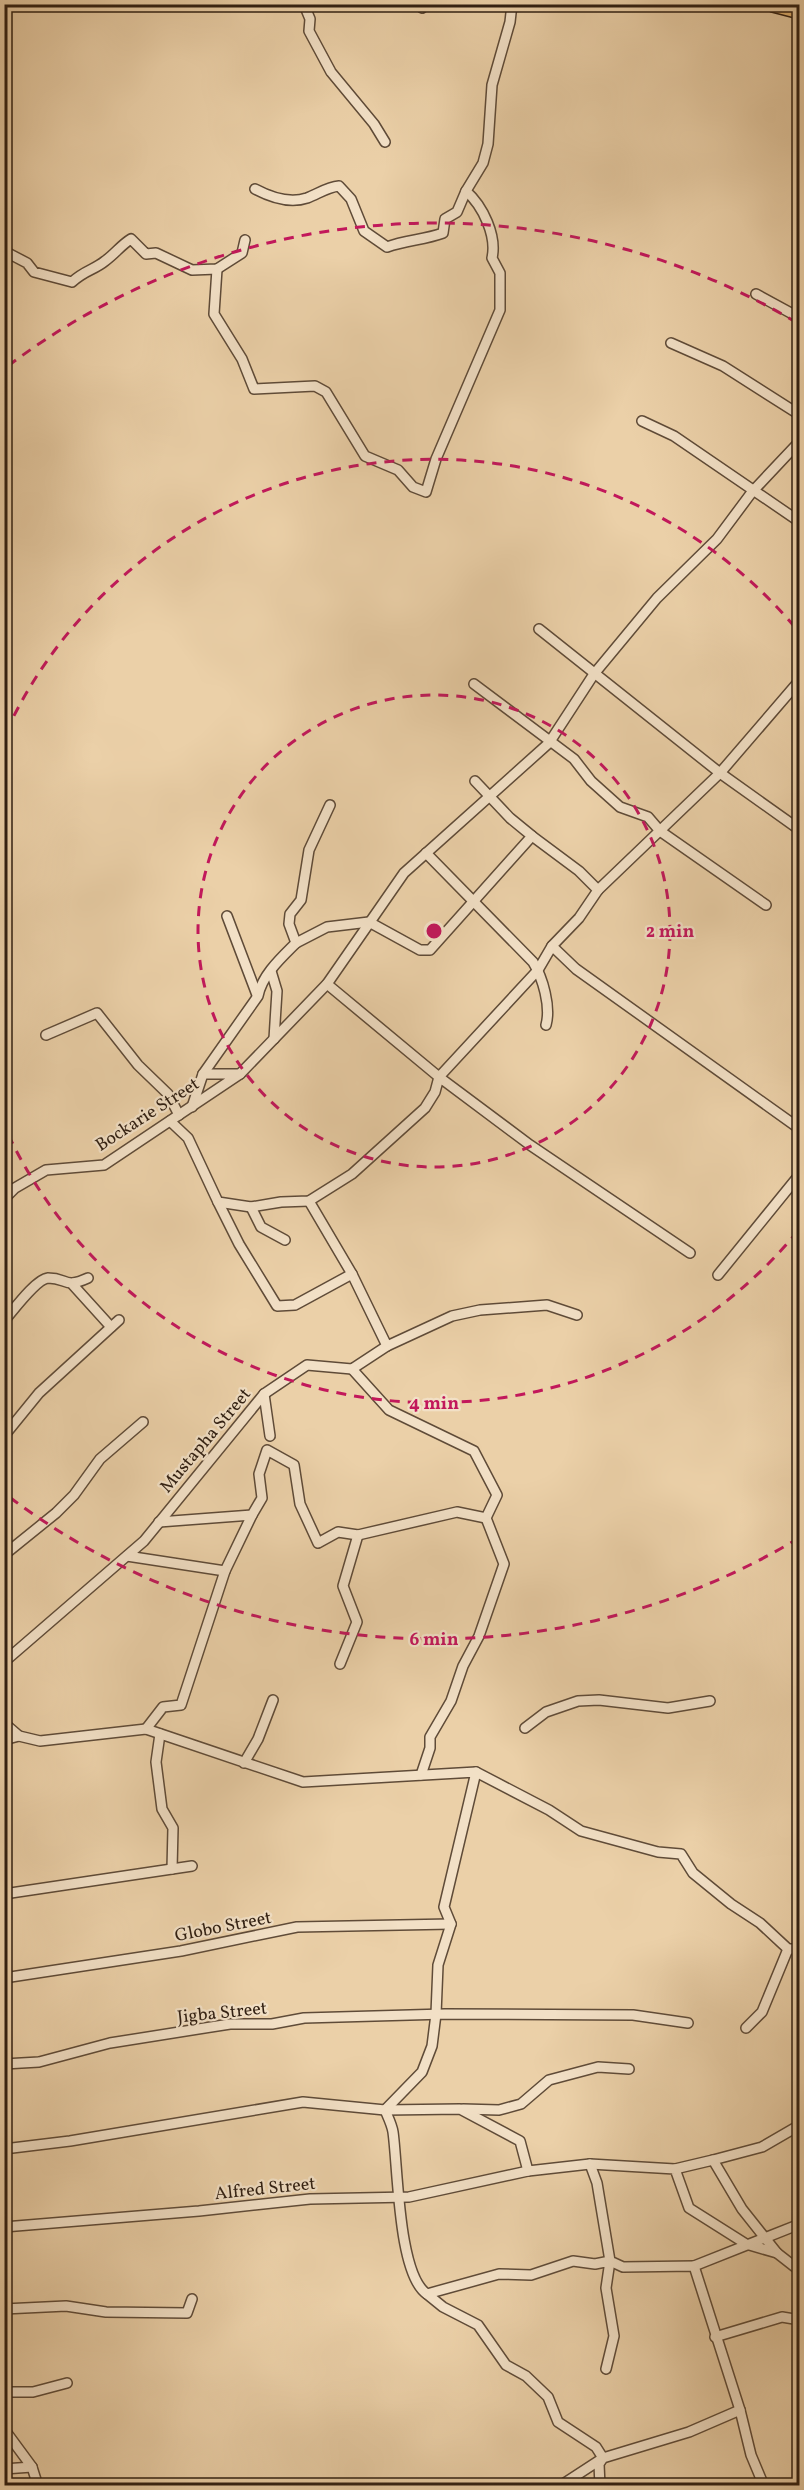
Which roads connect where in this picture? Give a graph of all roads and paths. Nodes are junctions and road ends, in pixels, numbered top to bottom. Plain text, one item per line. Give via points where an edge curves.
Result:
1 (294, 4) edge
2 (512, 4) edge
3 (773, 4) edge
4 (800, 11) edge
5 (385, 142) dead end
6 (255, 189) dead end
7 (466, 191) junction
8 (245, 240) dead end
9 (4, 251) edge
10 (217, 269) junction
11 (756, 294) dead end
12 (800, 318) edge
13 (671, 344) dead end
14 (800, 415) edge
15 (642, 421) dead end
16 (800, 441) edge
17 (752, 492) junction
18 (800, 522) edge
19 (539, 629) dead end
20 (594, 674) junction
21 (800, 680) edge
22 (474, 684) dead end
23 (549, 742) junction
24 (720, 773) junction
25 (475, 781) dead end
26 (490, 797) junction
27 (330, 805) dead end
28 (800, 830) edge
29 (660, 831) junction
30 (532, 836) junction
31 (426, 853) junction
32 (598, 890) junction
33 (473, 901) junction
34 (766, 905) dead end
35 (227, 916) dead end
36 (369, 922) junction
37 (296, 944) junction
38 (552, 946) junction
39 (538, 970) junction
40 (271, 971) junction
41 (327, 984) junction
42 (258, 996) junction
43 (546, 1025) dead end
44 (46, 1035) dead end
45 (274, 1039) junction
46 (203, 1074) junction
47 (240, 1074) junction
48 (439, 1077) junction
49 (192, 1107) junction
50 (179, 1115) junction
51 (170, 1121) junction
52 (800, 1129) edge
53 (800, 1174) edge
54 (4, 1199) edge
55 (309, 1201) junction
56 (218, 1202) junction
57 (251, 1207) junction
58 (285, 1240) dead end
59 (690, 1253) dead end
60 (352, 1274) junction
61 (718, 1275) dead end
62 (88, 1278) dead end
63 (73, 1285) junction
64 (577, 1315) dead end
65 (119, 1320) dead end
66 (4, 1321) edge
67 (111, 1327) junction
68 (387, 1346) junction
69 (352, 1369) junction
70 (264, 1394) junction
71 (143, 1422) dead end
72 (4, 1436) edge
73 (270, 1436) dead end
74 (252, 1515) junction
75 (486, 1518) junction
76 (159, 1522) junction
77 (358, 1535) junction
78 (4, 1555) edge
79 (127, 1556) junction
80 (225, 1570) junction
81 (4, 1662) edge
82 (340, 1664) dead end
83 (273, 1701) dead end
84 (710, 1701) dead end
85 (4, 1723) edge
86 (525, 1728) dead end
87 (146, 1729) junction
88 (160, 1734) junction
89 (19, 1736) junction
90 (4, 1740) edge
91 (244, 1763) junction
92 (476, 1772) junction
93 (421, 1775) junction
94 (192, 1866) dead end
95 (172, 1869) junction
96 (4, 1894) edge
97 (451, 1924) junction
98 (788, 1949) junction
99 (800, 1949) edge
100 (4, 1978) edge
101 (441, 2014) junction
102 (688, 2023) dead end
103 (746, 2028) dead end
104 (4, 2064) edge
105 (628, 2069) dead end
106 (460, 2109) junction
107 (385, 2110) junction
108 (800, 2126) edge
109 (4, 2149) edge
110 (713, 2160) junction
111 (590, 2164) junction
112 (675, 2169) junction
113 (528, 2171) junction
114 (398, 2197) junction
115 (800, 2224) edge
116 (4, 2227) edge
117 (765, 2238) junction
118 (746, 2244) junction
119 (777, 2253) junction
120 (610, 2261) junction
121 (694, 2266) junction
122 (800, 2271) edge
123 (428, 2294) junction
124 (192, 2299) dead end
125 (9, 2309) edge
126 (800, 2320) edge
127 (715, 2337) junction
128 (606, 2369) dead end
129 (67, 2383) dead end
130 (4, 2392) edge
131 (740, 2410) junction
132 (4, 2429) edge
133 (603, 2458) junction
134 (32, 2467) junction
135 (4, 2469) edge
136 (38, 2486) edge
137 (560, 2486) edge
138 (600, 2486) edge
139 (764, 2486) edge

1 - 5 street via 305,7 310,19 309,32 331,72
2 - 7 street via 492,85 488,144 483,163
3 - 4 main road
6 - 7 street via 273,199 303,199 339,186 351,200 364,231 387,247 443,233 445,219 458,212
7 - 10 street via 476,200 491,229 492,258 500,273 500,310 436,459 426,492 412,487 398,470 365,456 326,392 315,386 254,389 242,359 214,314
8 - 10 street via 242,252
9 - 10 street via 27,263 34,272 72,282 131,239 146,254 156,253 192,270
11 - 12 street
13 - 14 street via 723,366
15 - 17 street via 674,436
16 - 17 street
17 - 18 street
17 - 20 street via 717,539 657,598
19 - 20 street
20 - 23 street
20 - 24 street
21 - 24 street
22 - 23 street
23 - 26 street
23 - 29 street via 574,759 621,807 648,817
24 - 28 street
24 - 29 street
25 - 26 street
26 - 30 street
26 - 31 street
27 - 37 street via 309,850 301,900 290,914
29 - 32 street
29 - 34 street
30 - 32 street
30 - 33 street
31 - 33 street
31 - 36 street via 404,873
32 - 38 street via 579,918
33 - 36 street via 430,950 420,950
33 - 39 street
35 - 42 street
36 - 37 street via 327,927
36 - 41 street
37 - 40 street
38 - 39 street
38 - 52 street via 576,969
39 - 43 street via 542,976
39 - 48 street
40 - 42 street
40 - 45 street via 277,991
41 - 45 street
41 - 48 street
42 - 46 street
44 - 50 street via 97,1013 138,1065 168,1094
45 - 47 street
46 - 47 street, Bockarie Street
46 - 49 street
47 - 49 street, Bockarie Street
48 - 55 street via 425,1108 352,1174
48 - 59 street via 530,1145
49 - 50 street, Bockarie Street
50 - 51 street, Bockarie Street
51 - 54 street, Bockarie Street via 104,1165 46,1170
51 - 56 street via 188,1138
53 - 61 street
55 - 57 street
55 - 60 street
56 - 57 street
56 - 60 street via 238,1244 277,1306 295,1305
57 - 58 street via 261,1227
60 - 68 street
62 - 63 street
63 - 66 street via 46,1278 38,1282
63 - 67 street
64 - 68 street via 547,1305 480,1310 452,1316
65 - 67 street
67 - 72 street via 39,1392
68 - 69 street
69 - 70 street, Mustapha Street via 307,1365
69 - 75 street via 389,1410 474,1451 497,1495
70 - 73 street
70 - 76 street, Mustapha Street
71 - 78 street via 100,1459 56,1513
74 - 76 street
74 - 77 street via 262,1498 259,1474 267,1450 294,1465 300,1504 318,1543 338,1532
74 - 80 street
75 - 77 street via 457,1512
75 - 93 street via 504,1564 479,1636 451,1701 430,1737
76 - 79 street, Mustapha Street
77 - 82 street via 343,1586 357,1622
79 - 80 street
79 - 81 street, Mustapha Street
80 - 87 street via 181,1705 163,1707
83 - 91 street
84 - 86 street via 668,1708 578,1701 546,1712
85 - 89 street
87 - 88 street
87 - 89 street via 40,1741
88 - 91 street
88 - 95 street via 156,1762 162,1809 173,1828
89 - 90 street
91 - 93 street via 303,1782
92 - 93 street
92 - 97 street via 444,1906
92 - 98 street via 581,1831 658,1852 681,1854 693,1873
94 - 95 street
95 - 96 street
97 - 100 street, Globo Street via 297,1927 181,1952
97 - 101 street via 438,1965
98 - 99 street
98 - 103 street via 762,2012
101 - 102 street, Jigba Street via 633,2015
101 - 104 street, Jigba Street via 230,2024 110,2043 39,2062
101 - 107 street via 422,2072
105 - 106 street via 598,2067 549,2080 521,2104 499,2110
106 - 107 street
106 - 113 street via 520,2141
107 - 109 street via 303,2102 70,2142
107 - 114 street via 393,2129
108 - 110 street, Alfred Street via 762,2147
110 - 112 street, Alfred Street
110 - 117 street via 724,2182
111 - 112 street, Alfred Street
111 - 113 street, Alfred Street
111 - 120 street via 597,2183
112 - 118 street via 689,2208
113 - 114 street, Alfred Street
114 - 116 street, Alfred Street via 310,2199
114 - 123 street via 412,2271 420,2289
115 - 117 street
117 - 118 street
117 - 119 street
118 - 119 street
118 - 121 street
119 - 122 street
120 - 121 street via 623,2266
120 - 123 street via 573,2261 531,2275 499,2274
120 - 128 street via 606,2288 614,2336
121 - 127 street
123 - 133 street via 477,2325 506,2365 526,2376 548,2397 558,2422 596,2447
124 - 125 street via 187,2313 106,2312 66,2306
126 - 127 street via 782,2317
127 - 131 street
129 - 130 street via 33,2392
131 - 133 street via 689,2432
131 - 139 street via 751,2455
132 - 134 street
133 - 137 street
133 - 138 street via 599,2464
134 - 135 street
134 - 136 street

